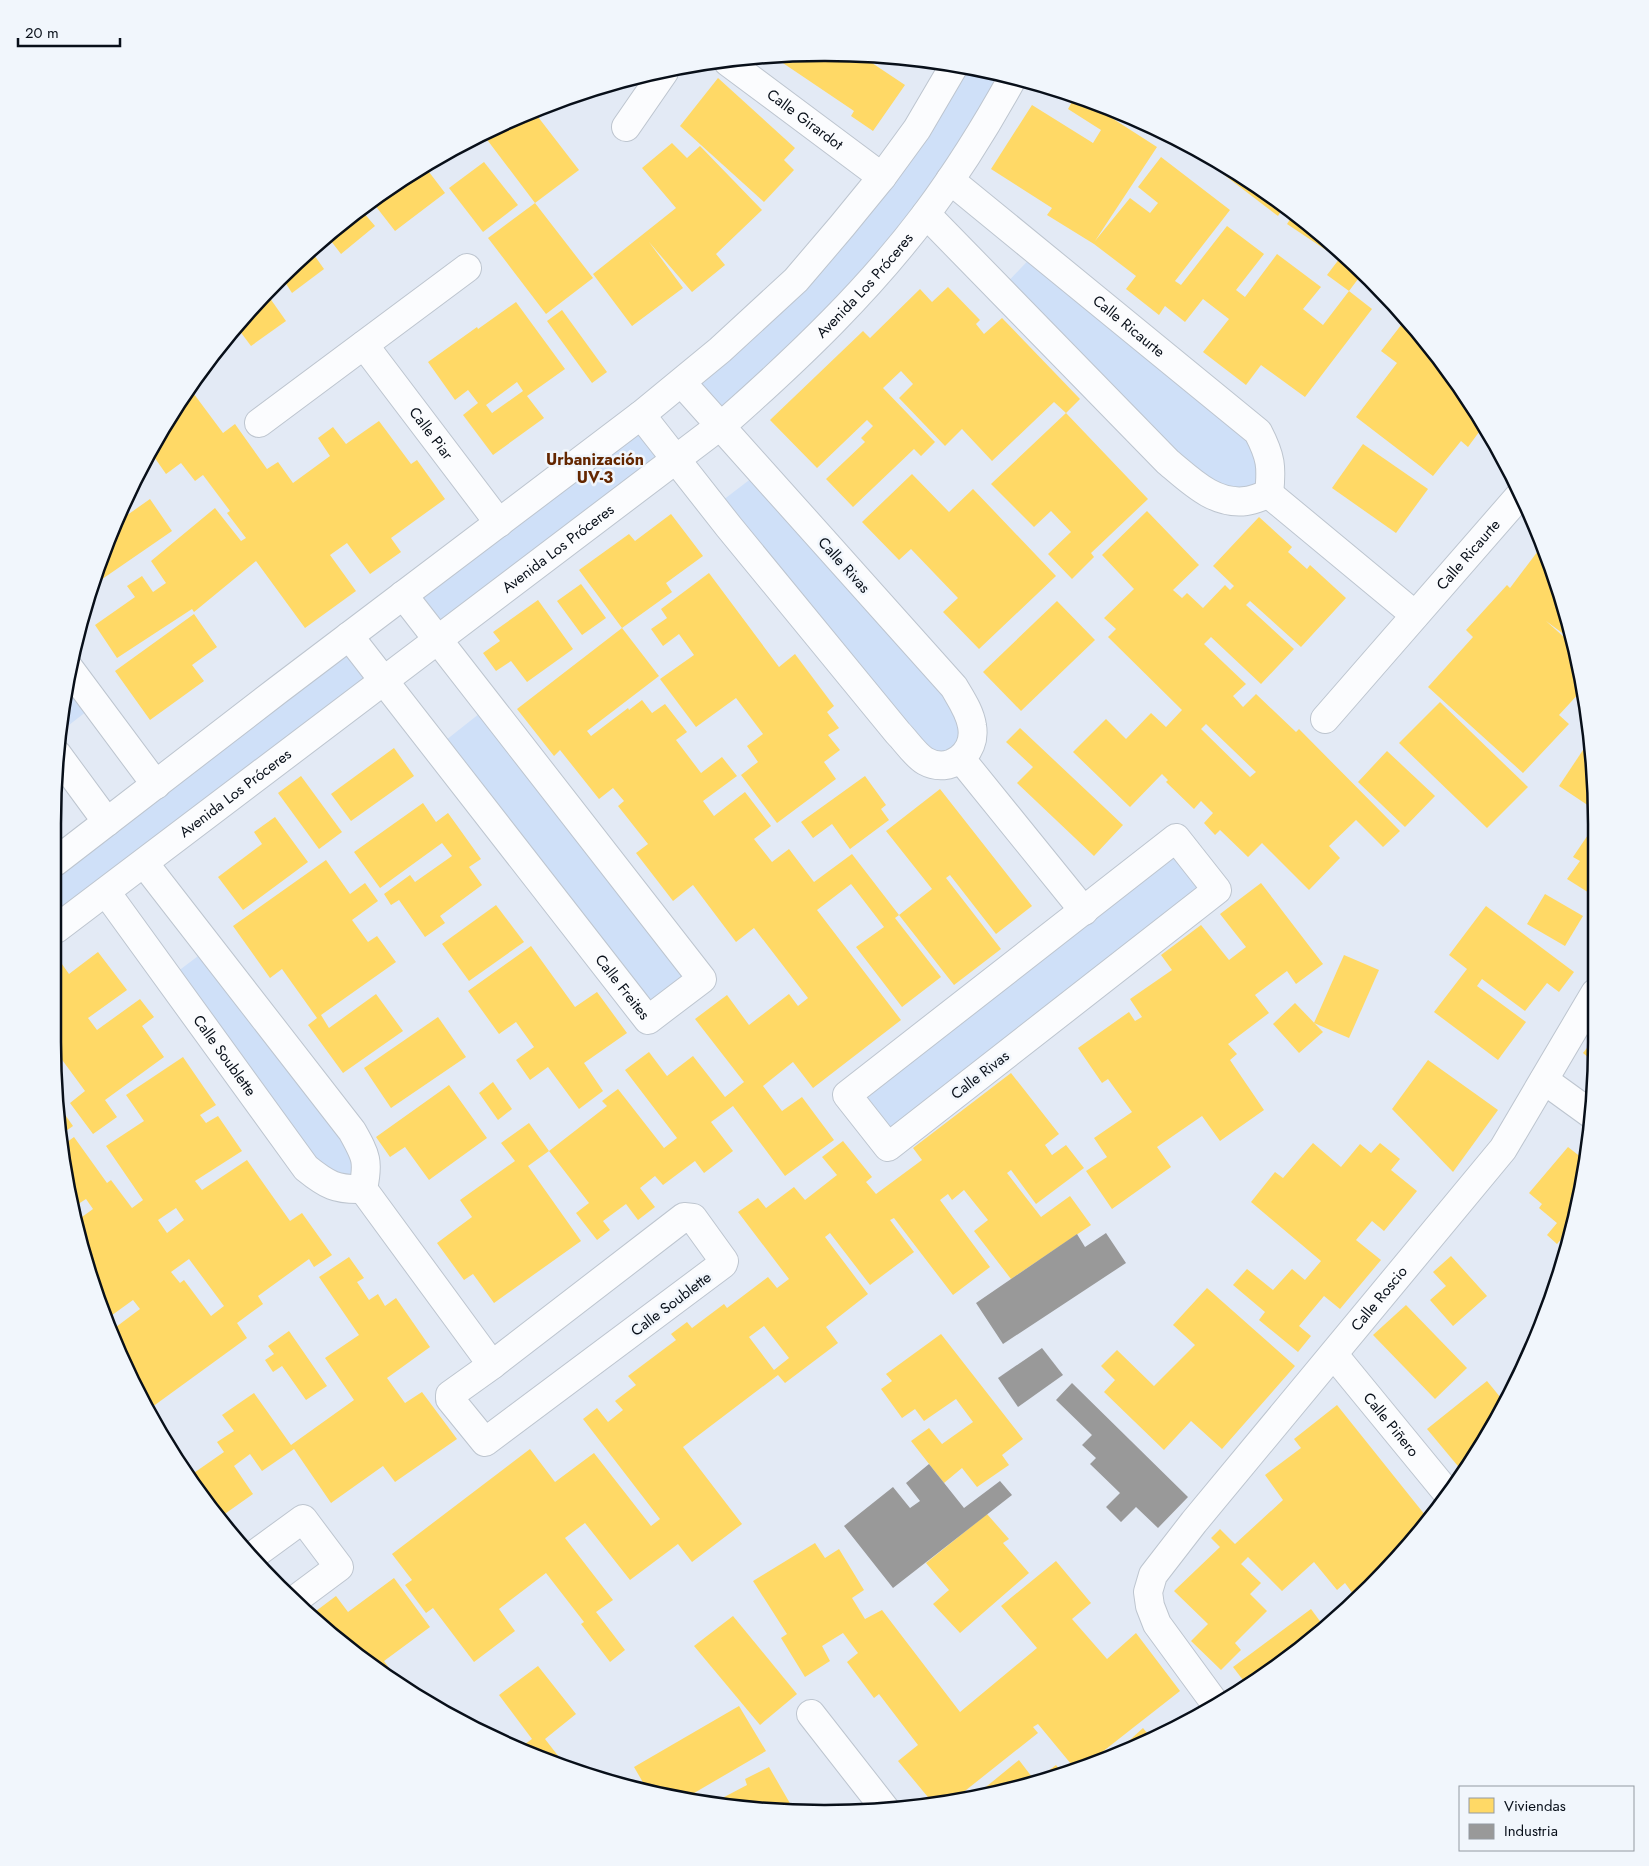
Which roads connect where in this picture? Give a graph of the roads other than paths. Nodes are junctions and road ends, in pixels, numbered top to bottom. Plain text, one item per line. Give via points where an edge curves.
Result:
1 (735, 67) edge
2 (950, 72) edge
3 (659, 80) edge
4 (1010, 84) edge
5 (626, 127) dead end
6 (882, 177) junction
7 (950, 180) junction
8 (926, 214) junction
9 (467, 268) dead end
10 (364, 345) junction
11 (682, 383) junction
12 (641, 415) junction
13 (259, 423) dead end
14 (720, 426) junction
15 (676, 460) junction
16 (1269, 494) junction
17 (1515, 501) edge
18 (499, 523) junction
19 (403, 596) junction
20 (1415, 615) junction
21 (350, 636) junction
22 (438, 641) junction
23 (76, 677) edge
24 (385, 681) junction
25 (1325, 719) dead end
26 (961, 759) junction
27 (64, 764) edge
28 (156, 784) junction
29 (107, 822) junction
30 (61, 857) edge
31 (144, 863) junction
32 (106, 892) junction
33 (1084, 911) junction
34 (61, 926) edge
35 (1588, 1005) edge
36 (1544, 1080) junction
37 (1584, 1109) edge
38 (363, 1189) junction
39 (1334, 1355) junction
40 (492, 1365) junction
41 (1443, 1488) edge
42 (258, 1552) edge
43 (301, 1596) edge
44 (1211, 1699) edge
45 (811, 1714) dead end
46 (880, 1802) edge

1 - 6 street, Calle Girardot
2 - 6 street via 917,129
3 - 5 street
4 - 7 street, Avenida Los Próceres
6 - 11 street via 796,280
7 - 8 street, Avenida Los Próceres
7 - 16 street, Calle Ricaurte via 1258,432 1268,451 1271,470
8 - 14 street, Avenida Los Próceres via 819,337
8 - 16 street via 1168,462 1201,490 1222,499 1246,501
9 - 10 street
10 - 13 street
10 - 18 street, Calle Piar
11 - 12 street
11 - 14 street, Calle Rivas
12 - 15 street
12 - 18 street
14 - 15 street, Avenida Los Próceres
14 - 26 street, Calle Rivas via 954,687 973,727 970,745
15 - 22 street, Avenida Los Próceres
15 - 26 street via 898,733 925,760 941,766
16 - 20 street
17 - 20 street, Calle Ricaurte
18 - 19 street
19 - 21 street
19 - 22 street, Calle Freites
20 - 25 street, Calle Ricaurte
21 - 24 street, Calle Freites
21 - 28 street
22 - 24 street, Avenida Los Próceres
22 - 24 street, Calle Freites via 702,979 648,1020
23 - 28 street
24 - 31 street, Avenida Los Próceres
26 - 33 street
27 - 29 street
28 - 29 street
29 - 30 street
31 - 32 street, Avenida Los Próceres
31 - 38 street via 352,1131 365,1154 367,1169
32 - 34 street, Avenida Los Próceres
32 - 38 street, Calle Soublette via 306,1168 325,1183 344,1190
33 - 33 street, Calle Rivas via 847,1095 888,1147 1217,890 1176,838
35 - 36 street, Calle Roscio
36 - 37 street
36 - 39 street, Calle Roscio via 1503,1149
38 - 40 street
39 - 41 street, Calle Piñero
39 - 44 street, Calle Roscio via 1153,1575 1148,1592 1157,1624
40 - 40 street, Calle Soublette via 450,1397 486,1442 724,1261 693,1218 684,1217
42 - 43 street via 303,1518 339,1567
45 - 46 street

